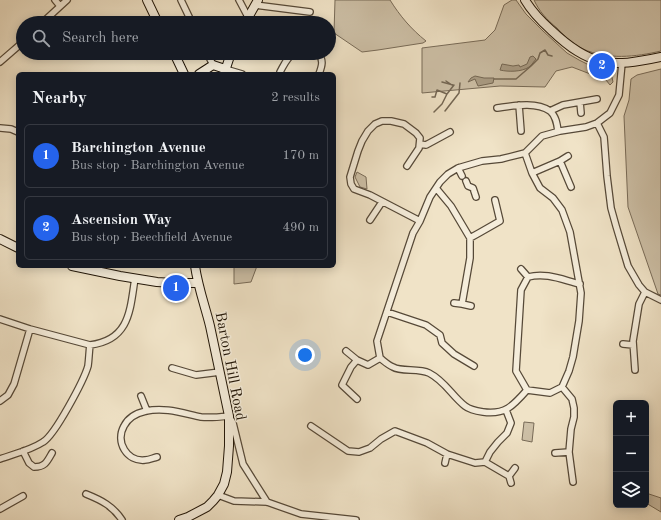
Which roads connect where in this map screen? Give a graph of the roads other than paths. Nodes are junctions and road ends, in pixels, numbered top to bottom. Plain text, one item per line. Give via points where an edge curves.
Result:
1 (54, 0) edge
2 (66, 0) edge
3 (147, 0) edge
4 (181, 0) edge
5 (239, 0) edge
6 (525, 0) edge
7 (256, 2) edge
8 (60, 6) junction
9 (310, 12) dead end
10 (49, 16) edge
11 (155, 16) edge
12 (189, 16) edge
13 (245, 16) edge
14 (248, 16) edge
15 (16, 48) edge
16 (661, 57) edge
17 (177, 60) edge
18 (210, 60) edge
19 (228, 60) edge
20 (287, 60) edge
21 (321, 60) edge
22 (0, 62) edge
23 (622, 63) junction
24 (213, 65) junction
25 (224, 71) edge
26 (182, 72) edge
27 (202, 72) edge
28 (280, 72) edge
29 (320, 72) edge
30 (597, 99) dead end
31 (580, 102) junction
32 (519, 105) junction
33 (496, 108) dead end
34 (550, 112) junction
35 (581, 113) dead end
36 (597, 123) junction
37 (0, 128) edge
38 (16, 131) edge
39 (521, 131) dead end
40 (558, 131) junction
41 (450, 132) dead end
42 (420, 144) junction
43 (524, 153) junction
44 (568, 156) dead end
45 (560, 161) junction
46 (407, 166) dead end
47 (458, 168) junction
48 (532, 173) junction
49 (571, 187) dead end
50 (436, 188) junction
51 (476, 197) dead end
52 (495, 200) dead end
53 (382, 202) junction
54 (370, 220) dead end
55 (420, 221) junction
56 (470, 238) junction
57 (0, 239) edge
58 (16, 247) edge
59 (82, 268) edge
60 (195, 268) edge
61 (521, 269) dead end
62 (528, 277) junction
63 (135, 278) junction
64 (198, 283) junction
65 (580, 284) junction
66 (645, 292) junction
67 (661, 300) edge
68 (454, 302) dead end
69 (462, 304) junction
70 (471, 306) dead end
71 (387, 312) junction
72 (0, 319) edge
73 (30, 330) junction
74 (623, 344) dead end
75 (90, 345) junction
76 (633, 345) junction
77 (346, 351) dead end
78 (380, 358) junction
79 (356, 360) junction
80 (474, 366) dead end
81 (172, 368) dead end
82 (635, 370) dead end
83 (220, 372) junction
84 (562, 386) junction
85 (527, 390) junction
86 (141, 396) dead end
87 (357, 399) dead end
88 (0, 401) edge
89 (506, 410) junction
90 (147, 411) junction
91 (228, 416) junction
92 (311, 426) dead end
93 (23, 451) junction
94 (569, 452) junction
95 (52, 453) dead end
96 (555, 453) dead end
97 (447, 454) junction
98 (157, 457) dead end
99 (0, 459) edge
100 (485, 462) junction
101 (444, 463) dead end
102 (515, 468) dead end
103 (509, 476) junction
104 (573, 482) dead end
105 (511, 483) dead end
106 (86, 494) dead end
107 (218, 495) junction
108 (23, 496) dead end
109 (267, 502) junction
110 (0, 509) edge
111 (301, 514) junction
112 (122, 520) edge
113 (179, 520) edge
114 (304, 520) edge
115 (356, 520) edge

1 - 8 street
2 - 8 street
3 - 11 street
4 - 12 street
5 - 13 street
6 - 23 street via 540,20 577,52 595,60
7 - 9 street
7 - 14 street
8 - 10 street
15 - 22 street
16 - 23 street
17 - 26 street
18 - 24 street
19 - 25 street
20 - 28 street
21 - 29 street
23 - 36 street via 619,95 610,113
24 - 25 street
24 - 27 street
30 - 31 street
31 - 34 street via 564,105
31 - 35 street
32 - 33 street
32 - 34 street via 532,105
32 - 39 street
34 - 40 street via 556,121
36 - 40 street
36 - 66 street via 604,137 606,176 616,226 628,266
37 - 38 street
40 - 43 street via 542,136
41 - 42 street via 426,145
42 - 46 street
42 - 53 street via 420,138 404,124 382,121 368,131 358,151 350,177 351,184 354,189
43 - 47 street
43 - 48 street
44 - 45 street
45 - 48 street
45 - 49 street
47 - 50 street
47 - 51 street via 468,186 473,188
48 - 65 street via 540,188 562,210 570,232
50 - 55 street
50 - 56 street via 451,206
52 - 56 street via 500,221
53 - 54 street
53 - 55 street
55 - 71 street via 413,233
56 - 69 street via 470,258
57 - 58 street
59 - 63 street
60 - 64 street, Barton Hill Road
61 - 62 street
62 - 65 street via 543,275
62 - 85 street via 521,290 516,371
63 - 64 street via 174,284
63 - 75 street via 128,318 123,327 112,338
64 - 83 street, Barton Hill Road
65 - 84 street via 579,321 573,357
66 - 67 street
66 - 76 street via 639,304
68 - 69 street
69 - 70 street
71 - 78 street via 377,341
71 - 80 street via 426,325 440,336 442,343 454,354
72 - 73 street
73 - 75 street
73 - 88 street via 14,384
74 - 76 street
75 - 93 street via 88,367 60,422 44,442
76 - 82 street
77 - 79 street
78 - 79 street via 368,365
78 - 89 street via 394,368 427,372 438,378 470,409 494,412
79 - 87 street via 342,385
81 - 83 street via 196,375
83 - 91 street, Barton Hill Road
84 - 85 street via 550,393
84 - 94 street via 572,398 574,408
85 - 89 street
86 - 90 street
89 - 100 street via 510,424 507,433
90 - 91 street via 174,410 217,418
90 - 98 street via 128,420 123,427 122,446 126,454 133,459 144,461
91 - 107 street, Barton Hill Road via 227,472
91 - 109 street via 233,423 243,464
92 - 97 street via 348,451 359,452 370,448 395,431
93 - 95 street via 34,467 44,465
93 - 99 street
94 - 96 street
94 - 104 street
97 - 100 street via 474,463
97 - 101 street
100 - 103 street
102 - 103 street
103 - 105 street
106 - 112 street via 101,500 118,513
107 - 109 street via 234,501
107 - 113 street via 206,507
108 - 110 street
109 - 111 street
111 - 114 street
111 - 115 street

